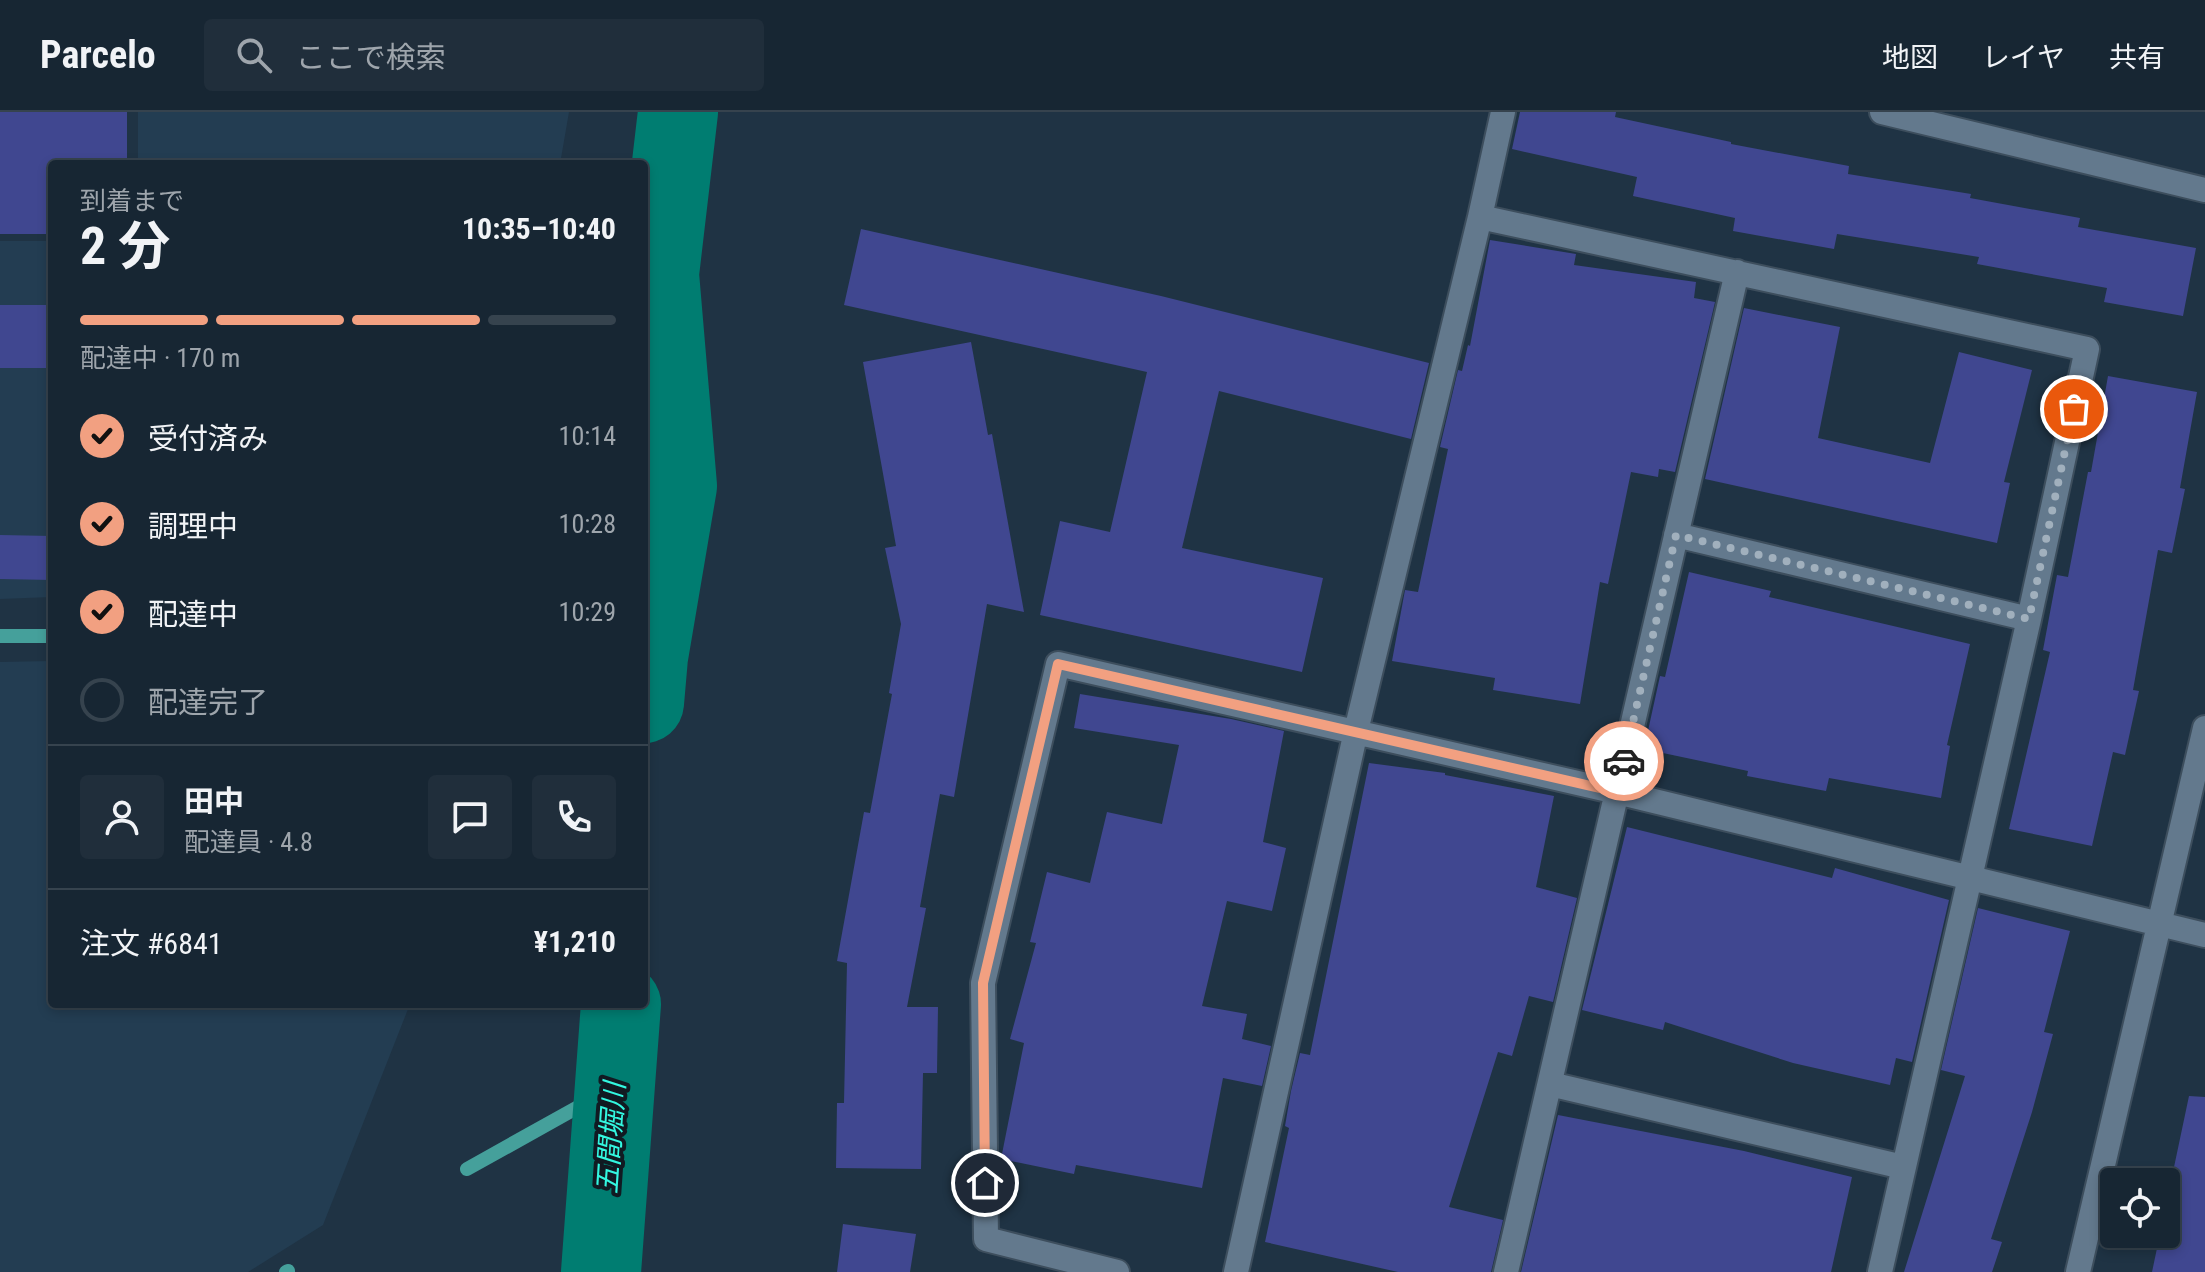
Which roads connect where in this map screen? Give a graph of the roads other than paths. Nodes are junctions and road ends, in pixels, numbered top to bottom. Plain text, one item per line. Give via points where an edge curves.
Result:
1 (1503, 112) edge
2 (1882, 112) edge
3 (2205, 190) edge
4 (1480, 217) junction
5 (1737, 272) junction
6 (1676, 535) junction
7 (2029, 619) junction
8 (2205, 728) edge
9 (1356, 731) junction
10 (1617, 792) junction
11 (1970, 877) junction
12 (2160, 924) junction
13 (2205, 935) edge
14 (1550, 1084) junction
15 (1903, 1167) junction
16 (1117, 1272) edge
17 (1236, 1272) edge
18 (1506, 1272) edge
19 (1880, 1272) edge
20 (2078, 1272) edge

1 - 4 street
2 - 3 street
4 - 5 street
4 - 9 street
5 - 6 street
5 - 7 street via 2087,349
6 - 7 street
6 - 10 street
7 - 11 street
8 - 12 street
9 - 10 street
9 - 16 street via 1058,664 983,983 986,1239
9 - 17 street
10 - 11 street
10 - 14 street
11 - 12 street
11 - 15 street
12 - 13 street
12 - 20 street
14 - 15 street
14 - 18 street
15 - 19 street

